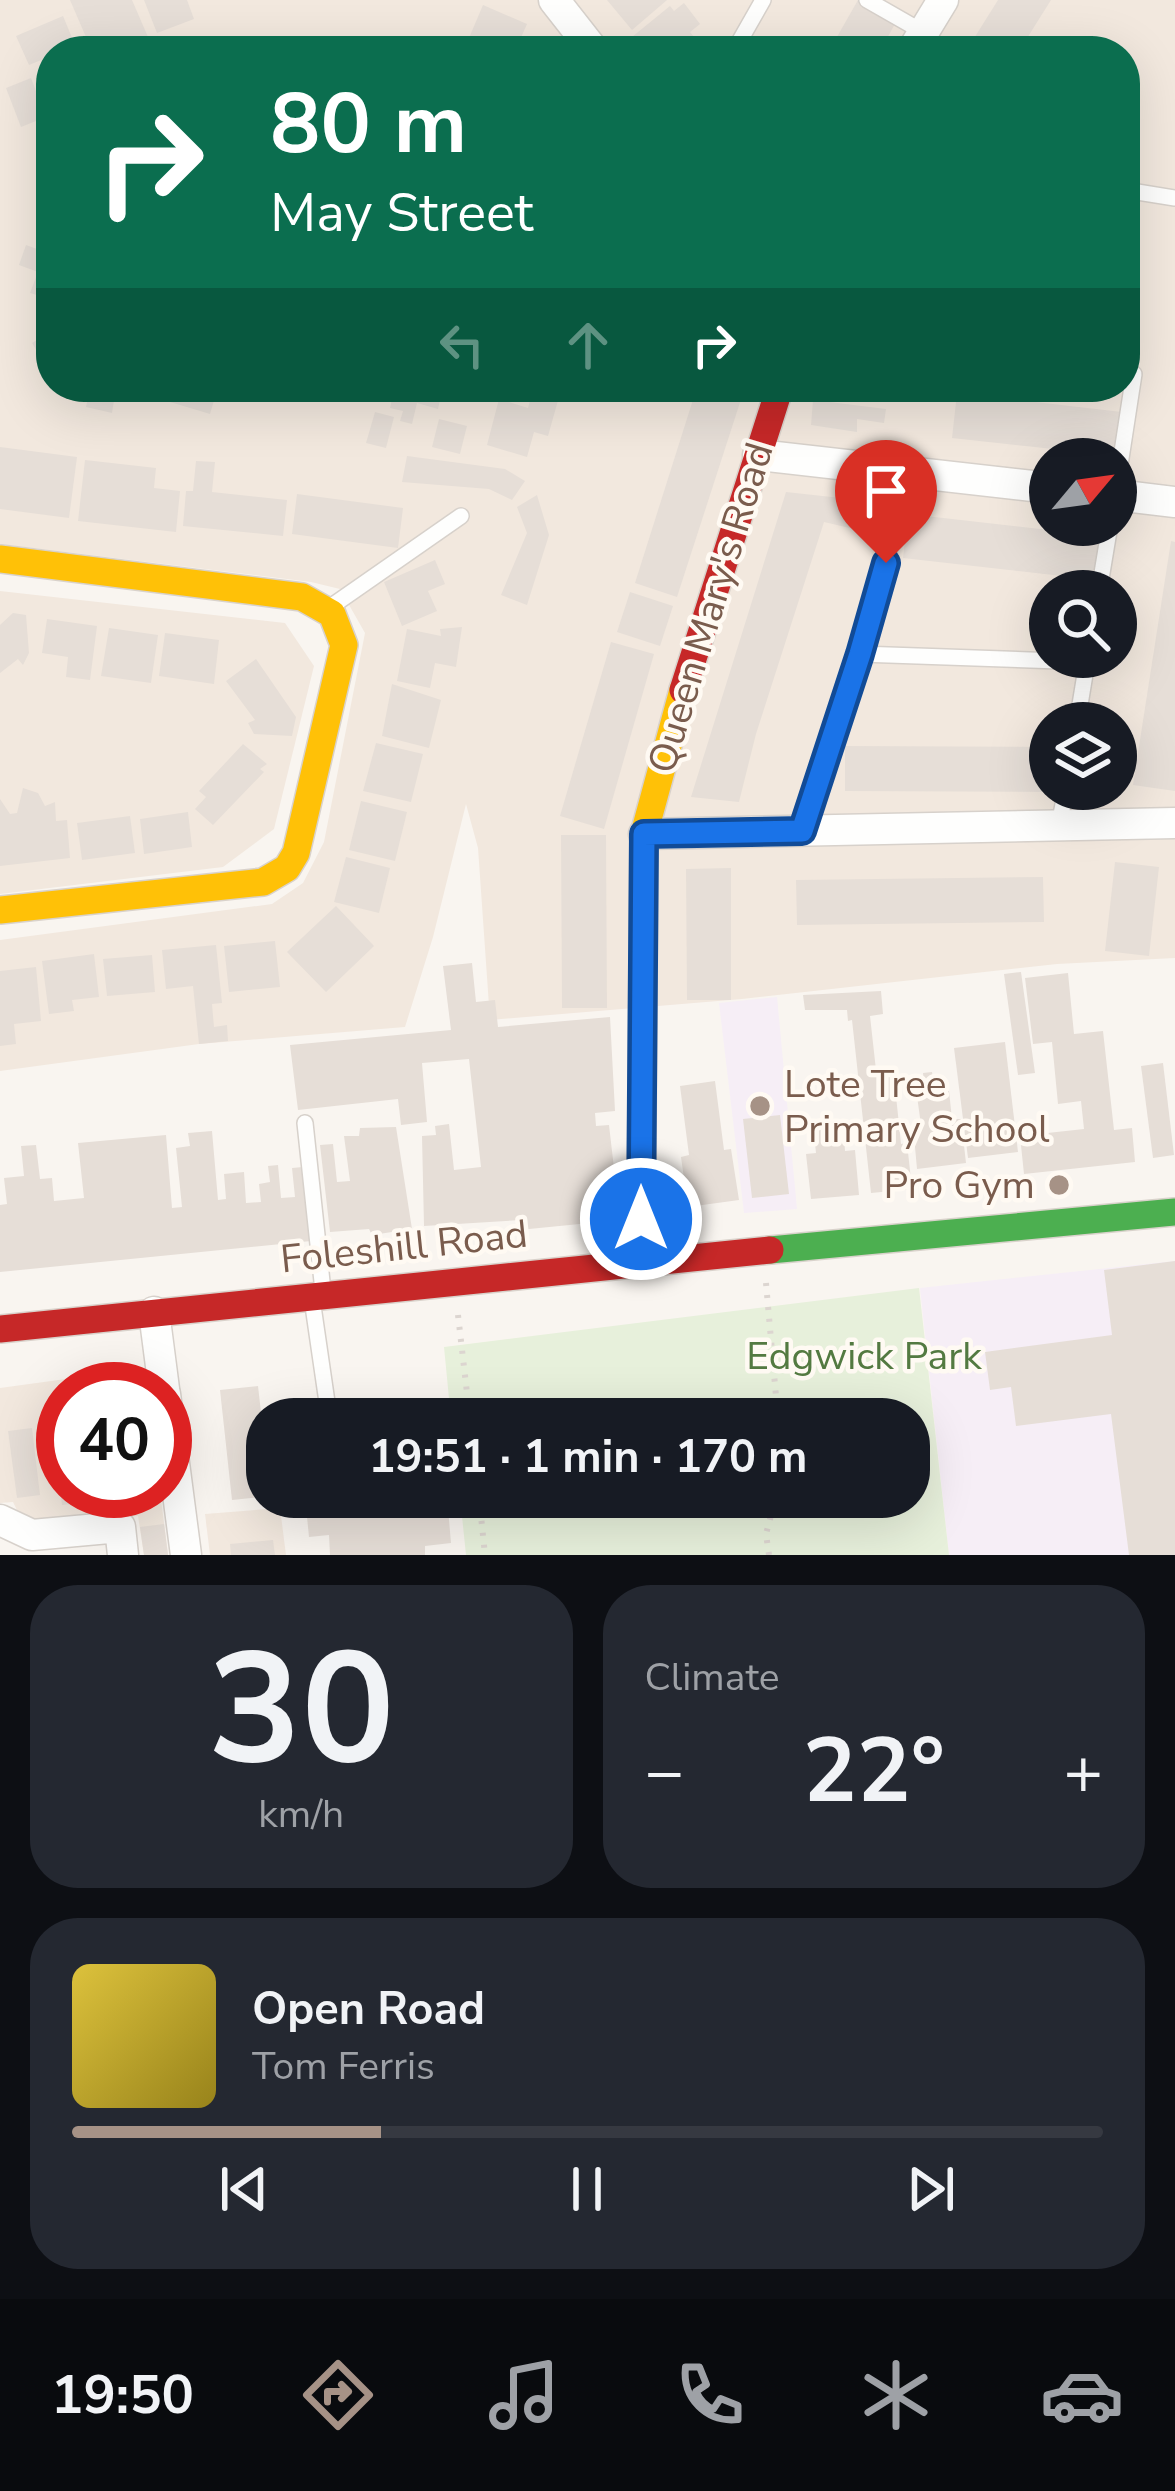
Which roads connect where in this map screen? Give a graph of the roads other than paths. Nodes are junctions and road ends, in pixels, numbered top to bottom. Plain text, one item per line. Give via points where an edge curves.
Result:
1 (554, 0) edge
2 (763, 0) edge
3 (867, 0) edge
4 (943, 0) edge
5 (582, 36) edge
6 (743, 36) edge
7 (911, 36) edge
8 (922, 36) edge
9 (1140, 192) edge
10 (1175, 198) edge
11 (775, 402) edge
12 (1130, 402) edge
13 (1124, 438) edge
14 (758, 455) junction
15 (911, 472) junction
16 (1029, 486) edge
17 (1137, 496) edge
18 (1175, 502) edge
19 (460, 517) dead end
20 (0, 559) edge
21 (326, 610) junction
22 (860, 654) junction
23 (1029, 658) edge
24 (1062, 810) edge
25 (1175, 823) edge
26 (1060, 825) junction
27 (802, 831) junction
28 (644, 834) junction
29 (0, 910) edge
30 (305, 1123) dead end
31 (1175, 1212) edge
32 (641, 1262) junction
33 (317, 1295) junction
34 (154, 1312) junction
35 (0, 1328) edge
36 (161, 1362) edge
37 (327, 1398) edge
38 (181, 1518) edge
39 (0, 1520) edge
40 (123, 1555) edge
41 (186, 1555) edge

1 - 5 street
2 - 6 lane
3 - 7 lane
4 - 8 street
9 - 10 lane
11 - 14 street, Queen Mary's Road
12 - 13 lane
14 - 15 street
14 - 28 street, Queen Mary's Road
15 - 16 street
15 - 22 lane
17 - 18 street
19 - 21 lane
20 - 21 street via 302,597
21 - 29 street via 340,629 342,659 287,868 262,883
22 - 23 lane
22 - 27 lane
24 - 26 lane
25 - 26 street
26 - 27 street
27 - 28 street
28 - 32 street, Queen Mary's Road
30 - 33 lane
31 - 32 street, Foleshill Road
32 - 33 street, Foleshill Road
33 - 34 street, Foleshill Road
33 - 37 lane
34 - 35 street, Foleshill Road
34 - 36 street
38 - 41 street
39 - 40 street via 32,1534 120,1527

